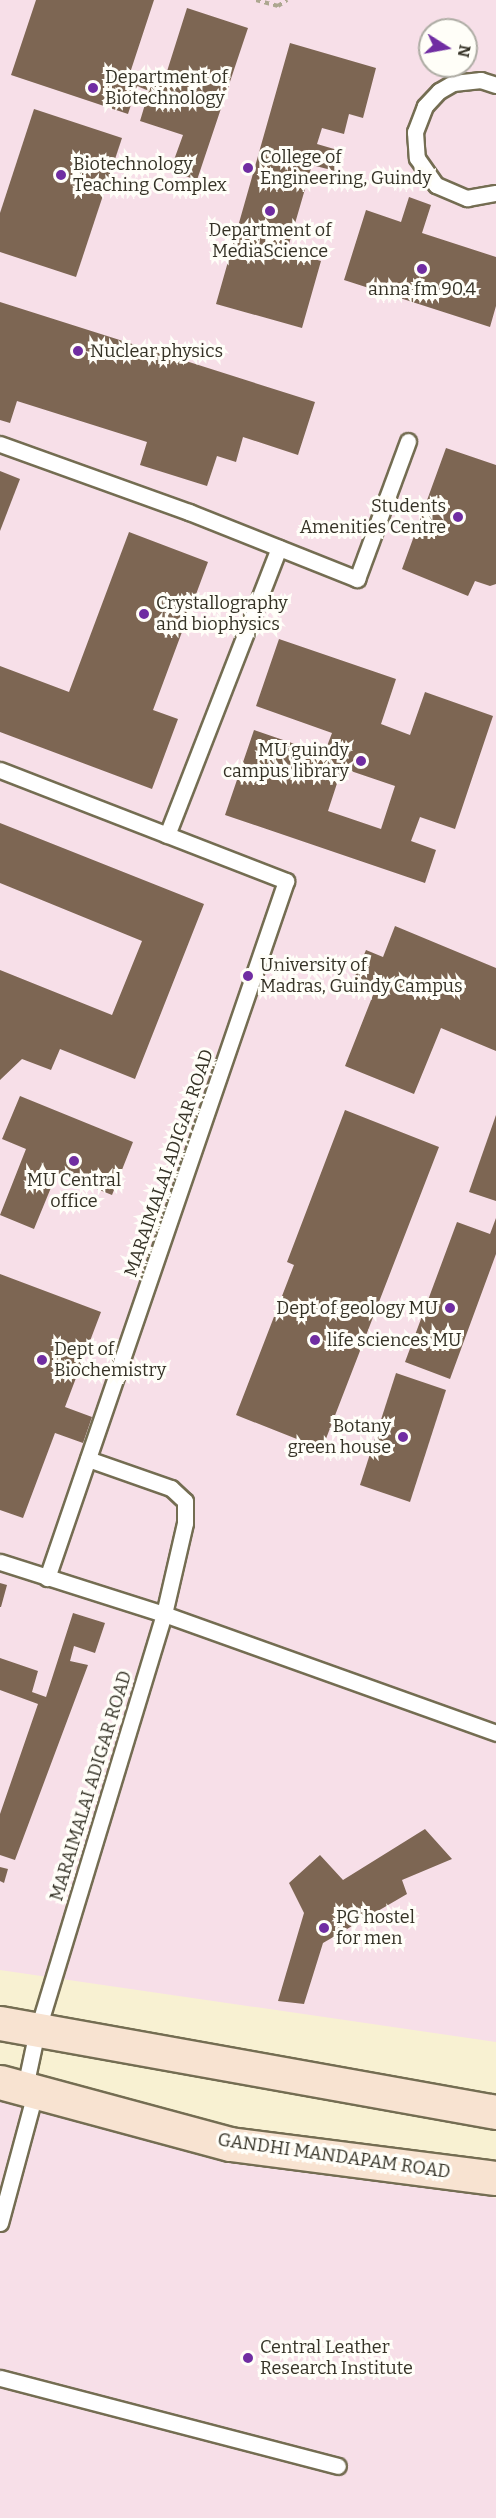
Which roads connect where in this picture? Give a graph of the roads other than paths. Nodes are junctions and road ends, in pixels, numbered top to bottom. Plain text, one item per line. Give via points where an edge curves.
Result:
1 (496, 85) edge
2 (496, 193) edge
3 (408, 441) dead end
4 (0, 444) edge
5 (279, 548) junction
6 (0, 770) edge
7 (167, 835) junction
8 (88, 1459) junction
9 (0, 1562) edge
10 (47, 1578) junction
11 (164, 1614) junction
12 (496, 1733) edge
13 (0, 2023) edge
14 (37, 2031) junction
15 (20, 2086) edge
16 (496, 2112) edge
17 (496, 2178) edge
18 (0, 2223) edge
19 (0, 2378) edge
20 (338, 2466) dead end

1 - 2 lane via 481,80 453,83 439,91 424,106 415,132 417,158 436,185 467,198
3 - 5 lane via 357,579
4 - 5 lane
5 - 7 lane
6 - 7 lane
7 - 8 lane, MARAIMALAI ADIGAR ROAD via 286,881
8 - 10 lane, MARAIMALAI ADIGAR ROAD
8 - 11 lane, MARAIMALAI ADIGAR ROAD via 171,1488 185,1501 185,1523
9 - 10 lane
10 - 11 lane
11 - 12 lane
11 - 14 lane, MARAIMALAI ADIGAR ROAD
13 - 14 main road
14 - 15 lane, MARAIMALAI ADIGAR ROAD
14 - 16 main road
15 - 17 main road, GANDHI MANDAPAM ROAD via 230,2144
15 - 18 lane, MARAIMALAI ADIGAR ROAD
19 - 20 lane

